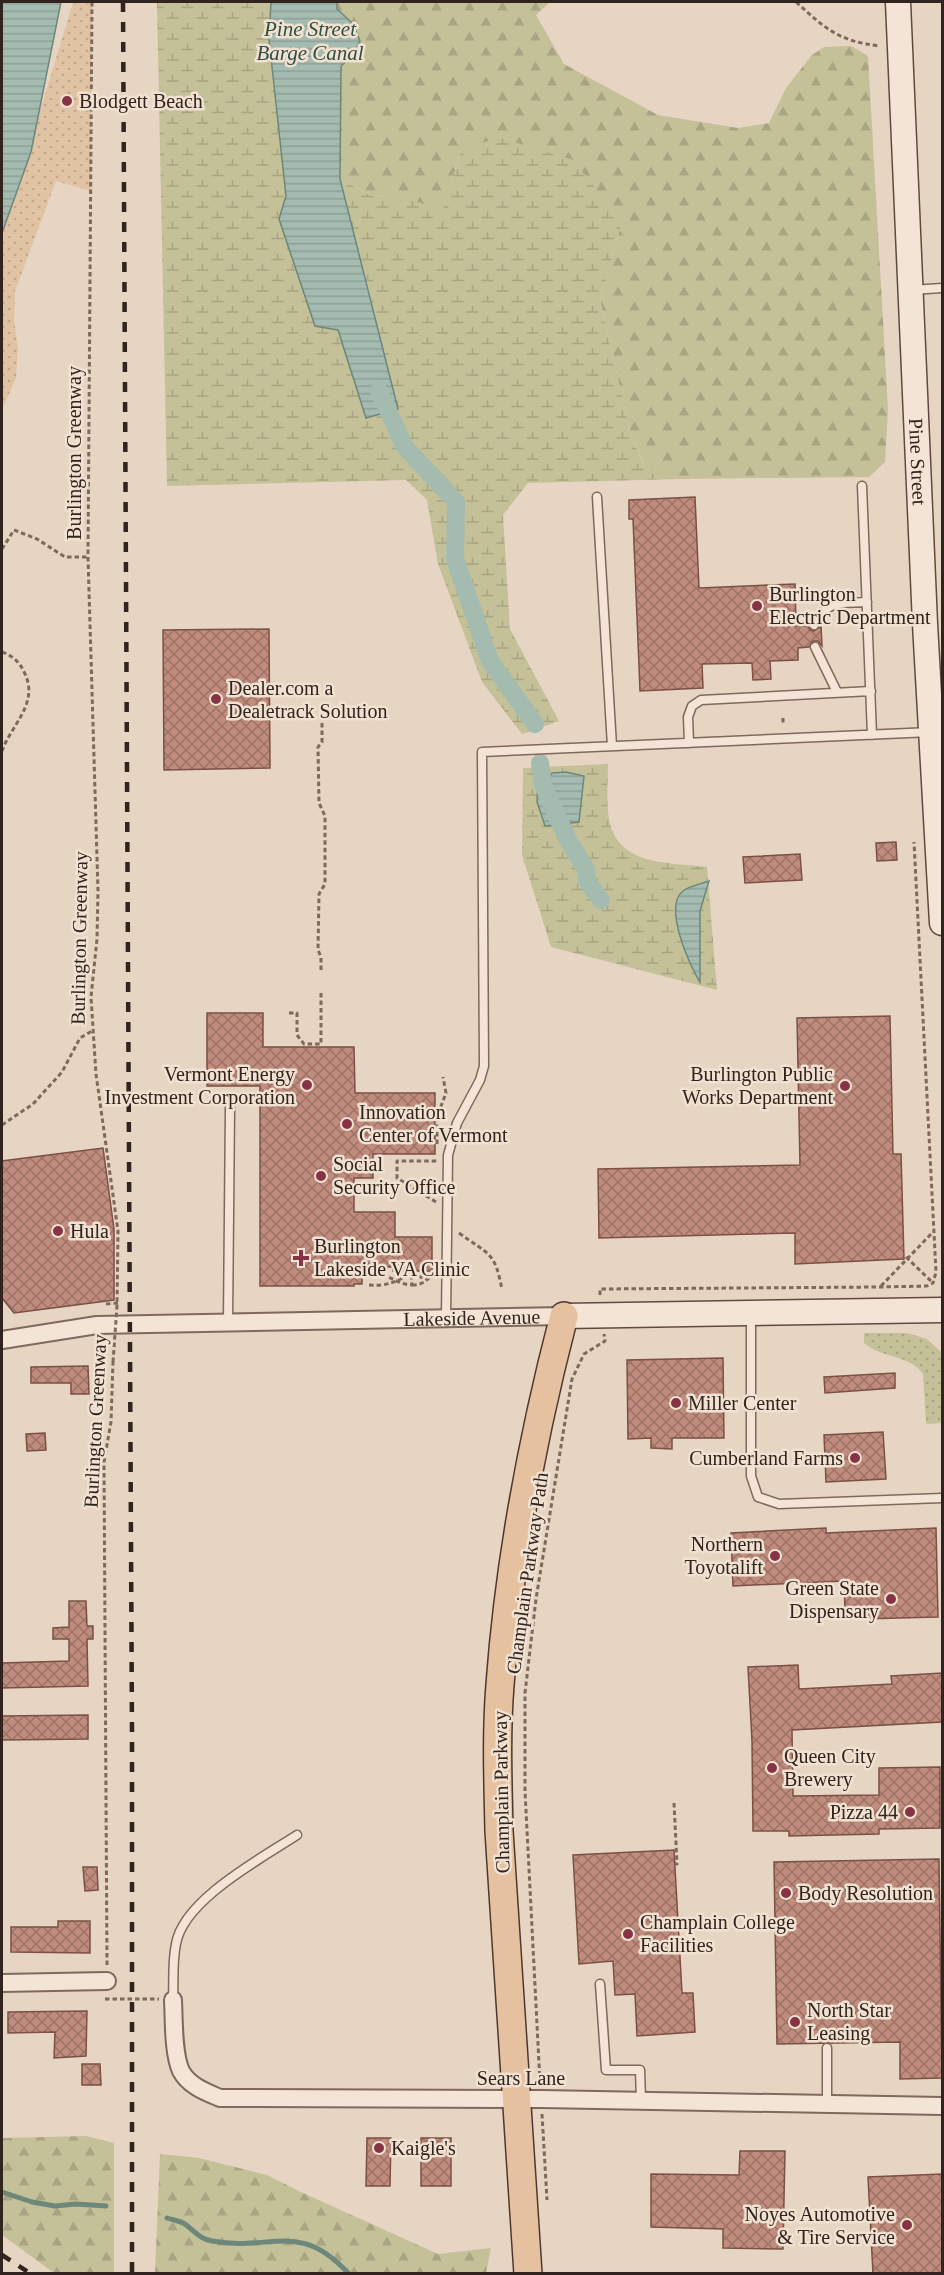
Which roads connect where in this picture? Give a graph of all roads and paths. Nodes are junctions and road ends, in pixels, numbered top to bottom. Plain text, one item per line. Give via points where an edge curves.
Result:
1 (92, 2) edge
2 (796, 2) edge
3 (898, 2) edge
4 (900, 48) junction
5 (942, 288) edge
6 (911, 290) junction
7 (862, 486) dead end
8 (597, 497) dead end
9 (2, 549) edge
10 (88, 557) junction
11 (867, 602) junction
12 (814, 626) dead end
13 (815, 647) dead end
14 (2, 652) edge
15 (871, 691) junction
16 (837, 693) junction
17 (322, 715) dead end
18 (783, 718) dead end
19 (783, 725) dead end
20 (931, 732) junction
21 (872, 735) junction
22 (689, 743) junction
23 (612, 746) junction
24 (2, 751) edge
25 (914, 842) dead end
26 (941, 859) edge
27 (942, 923) edge
28 (321, 970) dead end
29 (321, 990) dead end
30 (289, 1013) dead end
31 (92, 1031) junction
32 (230, 1107) dead end
33 (2, 1125) edge
34 (437, 1161) dead end
35 (437, 1203) dead end
36 (447, 1225) junction
37 (934, 1231) junction
38 (906, 1257) junction
39 (370, 1273) dead end
40 (411, 1274) junction
41 (396, 1280) junction
42 (933, 1283) junction
43 (369, 1285) dead end
44 (412, 1285) junction
45 (880, 1287) junction
46 (502, 1290) dead end
47 (106, 1304) dead end
48 (117, 1304) junction
49 (942, 1310) edge
50 (751, 1313) junction
51 (564, 1316) junction
52 (602, 1316) junction
53 (446, 1318) junction
54 (228, 1322) junction
55 (2, 1340) edge
56 (942, 1498) edge
57 (674, 1803) dead end
58 (297, 1835) dead end
59 (675, 1864) dead end
60 (102, 1981) junction
61 (2, 1983) edge
62 (600, 1984) dead end
63 (173, 2000) junction
64 (827, 2048) dead end
65 (529, 2099) junction
66 (641, 2100) junction
67 (827, 2104) junction
68 (942, 2106) edge
69 (547, 2204) dead end
70 (528, 2274) edge

1 - 10 path, Burlington Greenway
2 - 4 path via 838,36
3 - 4 main road, Pine Street
4 - 6 main road, Pine Street
5 - 6 lane
6 - 20 main road, Pine Street
7 - 11 lane
8 - 23 lane
9 - 10 path via 14,530 65,557
10 - 31 path, Burlington Greenway via 98,891
11 - 12 lane via 828,607
11 - 15 lane
13 - 16 lane
14 - 24 path via 13,656 21,666 29,698
15 - 16 lane
15 - 21 lane
16 - 22 lane via 701,700 692,706 688,717
17 - 28 path via 322,742 318,747 319,803 325,816 325,884 319,894
18 - 19 path
20 - 21 lane
20 - 26 main road, Pine Street
21 - 22 lane
22 - 23 lane
23 - 36 lane via 482,752 484,1066 450,1146
25 - 37 path
26 - 27 main road, Pine Street
29 - 30 path via 321,1044 304,1044 297,1035 297,1013
31 - 33 path via 80,1038 62,1072 33,1104
31 - 48 path, Burlington Greenway via 118,1231
32 - 54 lane
34 - 35 path via 397,1161 397,1178
36 - 46 path via 492,1256
36 - 53 lane
37 - 38 path
37 - 42 path
38 - 42 path
38 - 45 path
39 - 41 path via 382,1273
40 - 41 path
40 - 44 path
40 - 44 path via 427,1279 421,1285
41 - 43 path via 386,1286
41 - 44 path
42 - 45 path
45 - 52 path, Champlain Parkway Path via 600,1289
47 - 48 path
48 - 60 path, Burlington Greenway, bridge via 111,1422 104,1462
49 - 50 main road, Lakeside Avenue
50 - 52 main road, Lakeside Avenue
50 - 56 lane via 751,1476 758,1497 779,1504
51 - 52 main road, Lakeside Avenue
51 - 53 street, Lakeside Avenue
51 - 65 main road, Champlain Parkway via 536,1438 507,1615 500,1686 499,1831
52 - 65 path, Champlain Parkway Path via 605,1341 584,1354 572,1379 534,1611 525,1693
53 - 54 street, Lakeside Avenue
54 - 55 street, Lakeside Avenue via 97,1325
57 - 59 path
58 - 63 lane via 213,1891 185,1921 176,1943
60 - 61 street
60 - 63 path via 98,1999
62 - 66 lane via 606,2070 640,2070
63 - 65 street, Sears Lane via 181,2071 202,2091 220,2098
64 - 67 lane
65 - 66 street, Sears Lane
65 - 69 path, Champlain Parkway Path
65 - 70 main road, Champlain Parkway
66 - 67 street, Sears Lane
67 - 68 street, Sears Lane

